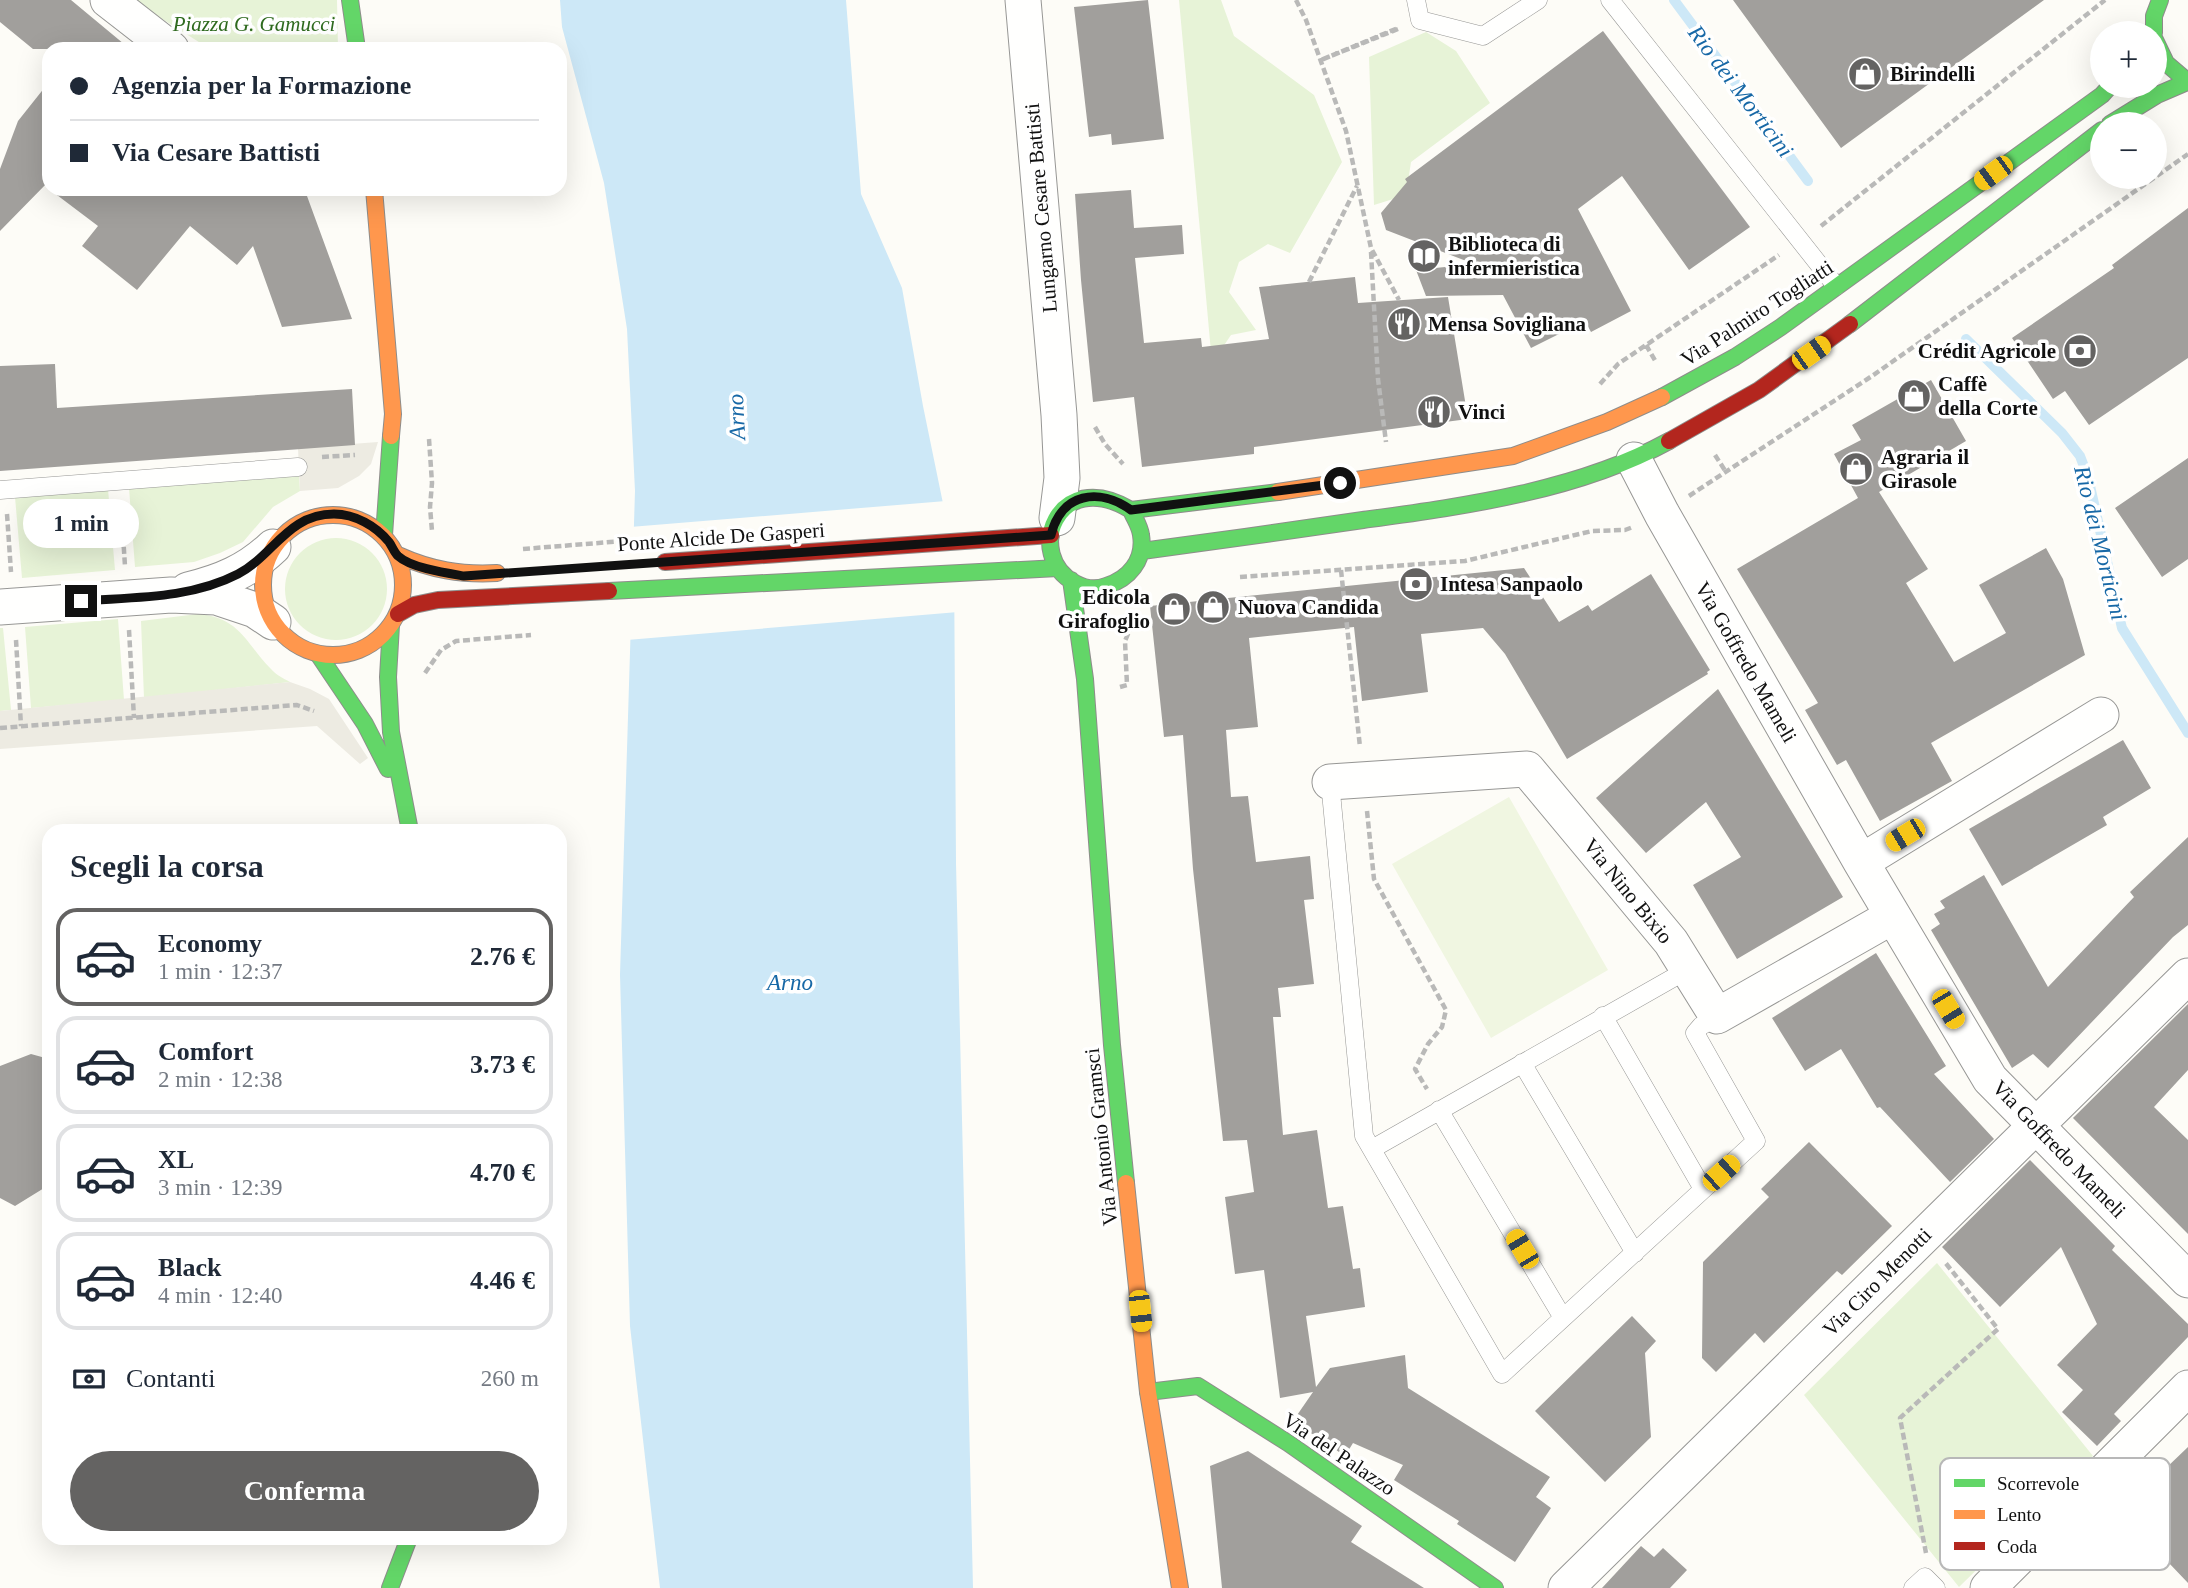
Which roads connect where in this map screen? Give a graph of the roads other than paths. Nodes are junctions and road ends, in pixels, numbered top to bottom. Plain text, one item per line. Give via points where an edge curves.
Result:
1 (108, 0) edge
2 (350, 0) edge
3 (1023, 0) edge
4 (1416, 0) edge
5 (1538, 0) edge
6 (1610, 0) edge
7 (2160, 0) edge
8 (2154, 21) edge
9 (162, 42) edge
10 (355, 42) edge
11 (2167, 66) edge
12 (2188, 82) edge
13 (2096, 98) edge
14 (2129, 112) edge
15 (2090, 139) edge
16 (375, 196) edge
17 (1836, 286) junction
18 (393, 414) junction
19 (1075, 415) junction
20 (1634, 460) junction
21 (299, 467) dead end
22 (375, 467) dead end
23 (0, 490) edge
24 (353, 496) dead end
25 (1117, 503) junction
26 (335, 514) junction
27 (1054, 526) junction
28 (384, 535) junction
29 (273, 547) junction
30 (1142, 551) junction
31 (398, 555) junction
32 (655, 562) dead end
33 (1058, 568) junction
34 (518, 572) dead end
35 (1071, 580) junction
36 (1113, 586) junction
37 (171, 595) junction
38 (1106, 604) dead end
39 (0, 607) edge
40 (394, 619) junction
41 (273, 622) junction
42 (1094, 638) dead end
43 (318, 654) junction
44 (1085, 679) junction
45 (2101, 715) dead end
46 (1330, 782) joint
47 (406, 812) junction
48 (409, 824) edge
49 (1861, 862) junction
50 (1893, 916) junction
51 (1687, 970) junction
52 (2185, 984) edge
53 (1603, 1016) junction
54 (1717, 1016) junction
55 (1522, 1063) junction
56 (1439, 1110) junction
57 (2035, 1127) junction
58 (1372, 1149) junction
59 (1703, 1189) junction
60 (1635, 1253) junction
61 (2188, 1280) edge
62 (1563, 1318) junction
63 (2188, 1388) edge
64 (1148, 1392) junction
65 (2118, 1458) edge
66 (406, 1545) edge
67 (2006, 1570) edge
68 (390, 1588) edge
69 (1180, 1588) edge
70 (1495, 1588) edge
71 (1566, 1588) edge
72 (1988, 1588) edge

1 - 9 street
2 - 10 main road
3 - 19 street, Lungarno Cesare Battisti
4 - 5 lane via 1420,20 1483,36
6 - 17 lane
7 - 8 main road
11 - 12 main road
12 - 14 main road
13 - 17 main road, Via Palmiro Togliatti
15 - 20 main road via 1829,341 1759,390
16 - 18 main road
17 - 25 main road, Via Palmiro Togliatti via 1675,391 1513,457 1390,476
18 - 22 main road
18 - 28 main road
19 - 25 street, Lungarno Cesare Battisti via 1075,455 1085,472
19 - 27 street, Lungarno Cesare Battisti
20 - 30 main road via 1519,495
20 - 49 street, Via Goffredo Mameli
21 - 23 lane
24 - 26 main road
25 - 27 main road, Via Palmiro Togliatti via 1090,496 1077,500
25 - 30 main road via 1139,522
26 - 28 main road via 353,516
26 - 29 main road via 311,517 289,529
27 - 32 main road, Ponte Alcide De Gasperi via 1014,537
27 - 33 main road via 1050,546
28 - 31 main road
29 - 37 street via 239,574
29 - 41 main road via 262,585
30 - 36 main road via 1132,572
31 - 34 main road via 417,565 464,576
31 - 40 main road via 403,594
33 - 35 main road
33 - 40 main road via 465,598 412,604
35 - 36 main road via 1084,587
35 - 44 main road, Via Antonio Gramsci
36 - 38 main road
37 - 39 street
37 - 41 street via 232,601
40 - 43 main road via 377,640 359,650
40 - 47 main road via 388,677 391,732
41 - 43 main road via 300,648
42 - 44 main road, Via Antonio Gramsci
43 - 47 main road via 373,738
44 - 64 main road, Via Antonio Gramsci via 1112,1045
45 - 49 street
46 - 51 street, Via Nino Bixio via 1527,768 1671,942
46 - 58 lane via 1364,1136
47 - 48 main road
49 - 50 street, Via Goffredo Mameli
50 - 54 street
50 - 57 street, Via Goffredo Mameli via 1990,1079
51 - 53 lane
51 - 54 street, Via Nino Bixio
52 - 57 street, Via Ciro Menotti
53 - 55 lane
53 - 59 lane
54 - 59 lane via 1695,1033 1756,1141
55 - 56 lane
55 - 60 lane
56 - 58 lane
56 - 62 lane
57 - 61 street, Via Goffredo Mameli
57 - 71 street, Via Ciro Menotti
58 - 62 lane via 1502,1374
59 - 60 lane
60 - 62 lane
63 - 65 street
64 - 69 main road, Via Antonio Gramsci
64 - 70 main road, Via del Palazzo via 1198,1386
66 - 68 main road
67 - 72 street

